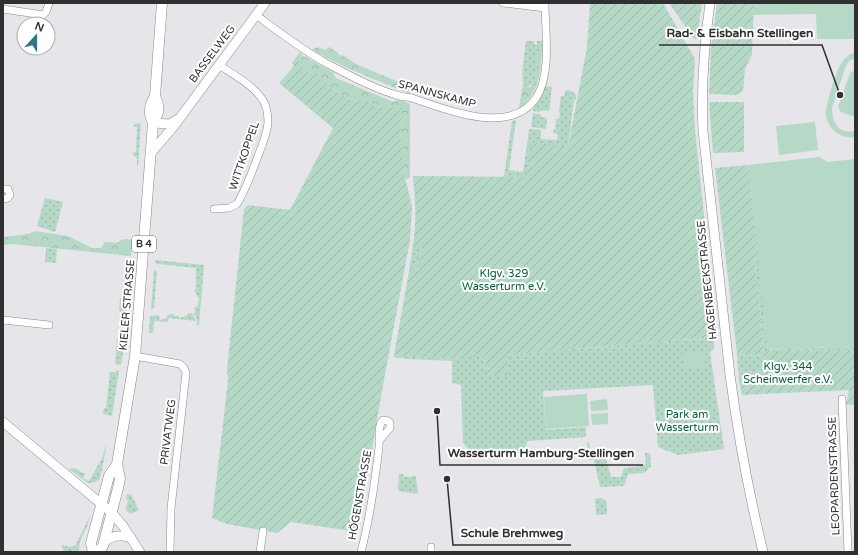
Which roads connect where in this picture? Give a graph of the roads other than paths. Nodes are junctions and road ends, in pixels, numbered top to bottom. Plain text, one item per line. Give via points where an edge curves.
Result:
1 (49, 3) edge
2 (162, 3) edge
3 (265, 3) edge
4 (506, 3) edge
5 (710, 3) edge
6 (545, 6) edge
7 (4, 10) edge
8 (256, 15) junction
9 (219, 65) junction
10 (179, 118) junction
11 (153, 123) junction
12 (151, 153) junction
13 (3, 188) edge
14 (3, 199) edge
15 (214, 209) dead end
16 (3, 320) edge
17 (49, 325) dead end
18 (135, 356) junction
19 (842, 399) dead end
20 (3, 422) edge
21 (379, 442) dead end
22 (117, 464) junction
23 (102, 503) junction
24 (112, 513) junction
25 (263, 531) dead end
26 (131, 537) junction
27 (104, 542) junction
28 (93, 552) edge
29 (98, 552) edge
30 (140, 552) edge
31 (170, 552) edge
32 (260, 552) edge
33 (361, 552) edge
34 (763, 552) edge
35 (848, 552) edge

1 - 7 street via 43,15
2 - 11 main road, KIELER STRASSE / B 4 via 155,96 159,105
3 - 8 street, BASSELWEG
4 - 6 street, SPANNSKAMP
5 - 34 street, HAGENBECKSTRASSE via 704,55 703,131 731,382 740,444
6 - 8 street, SPANNSKAMP via 546,57 539,92 532,103 522,111 495,118 441,108 399,96 366,82 304,50
8 - 9 street, BASSELWEG
9 - 10 street, BASSELWEG
9 - 15 street, WITTKOPPEL via 249,86 264,102 268,124 250,178 238,204 229,208
10 - 11 street via 170,124
10 - 12 street, BASSELWEG
11 - 12 main road, KIELER STRASSE / B 4
12 - 18 main road, KIELER STRASSE / B 4
13 - 14 street via 8,189 10,195
16 - 17 street
18 - 22 main road, KIELER STRASSE / B 4
18 - 31 street, PRIVATWEG via 180,364 186,373 170,518
19 - 35 street, LEOPARDENSTRASSE
20 - 23 street
21 - 33 street, HÖGENSTRASSE via 369,516
22 - 23 main road, KIELER STRASSE / B 4 via 109,476
22 - 24 main road, KIELER STRASSE / B 4 via 120,479
23 - 24 street
23 - 28 main road, KIELER STRASSE / B 4 via 91,543
24 - 26 street
24 - 27 main road, KIELER STRASSE / B 4
25 - 32 street
26 - 27 street via 114,536
26 - 30 street
27 - 29 main road, KIELER STRASSE / B 4

